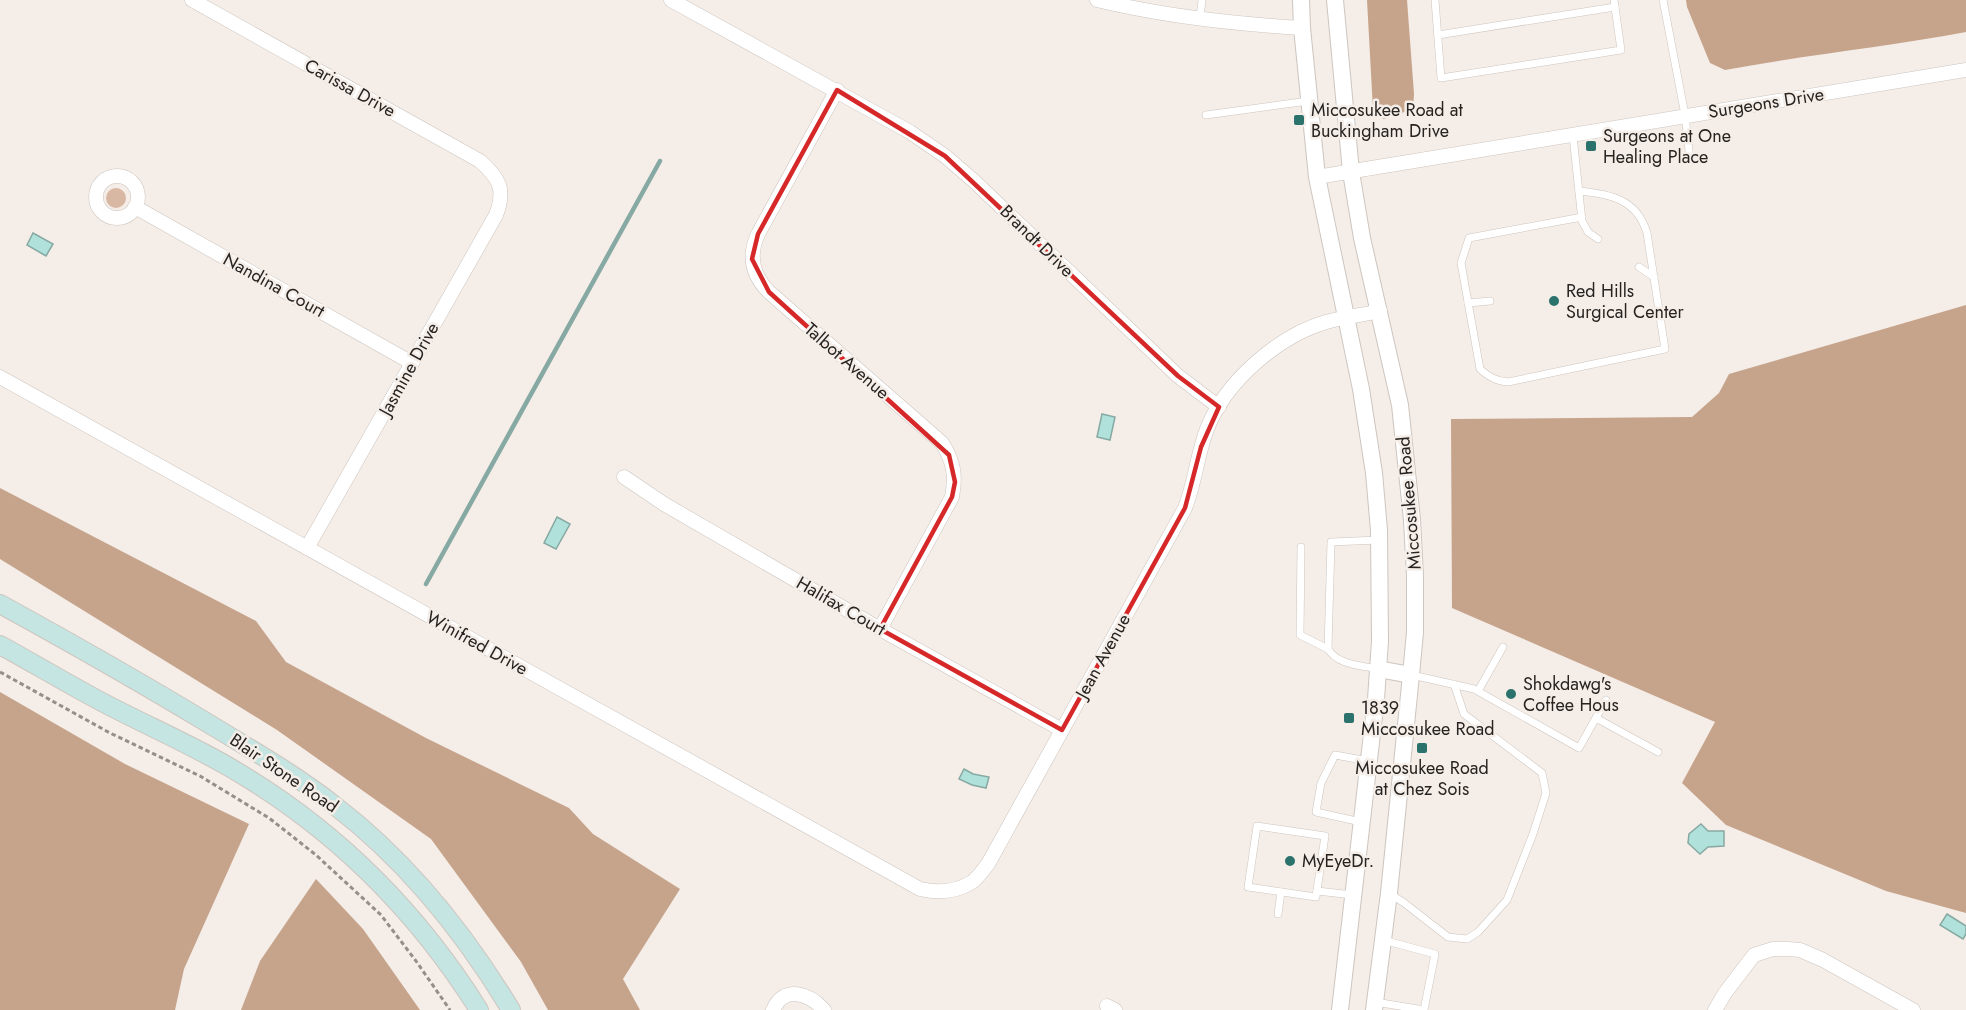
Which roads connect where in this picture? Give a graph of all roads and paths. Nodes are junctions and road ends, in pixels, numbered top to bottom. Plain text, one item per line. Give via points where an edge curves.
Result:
1 (192, 0) edge
2 (671, 0) edge
3 (1097, 0) edge
4 (1202, 0) edge
5 (1301, 0) edge
6 (1335, 0) edge
7 (1435, 0) edge
8 (1663, 0) edge
9 (1615, 4) edge
10 (1200, 18) junction
11 (1302, 28) junction
12 (1438, 35) junction
13 (1966, 70) edge
14 (837, 90) junction
15 (1309, 100) junction
16 (1206, 115) dead end
17 (1685, 115) junction
18 (1573, 136) junction
19 (1689, 151) dead end
20 (1351, 172) junction
21 (1317, 177) junction
22 (500, 186) joint
23 (1579, 191) junction
24 (135, 207) dead end
25 (1582, 217) junction
26 (1598, 239) dead end
27 (1639, 267) dead end
28 (1654, 277) junction
29 (1490, 301) dead end
30 (1468, 303) junction
31 (1380, 311) junction
32 (1346, 319) junction
33 (412, 363) junction
34 (0, 377) edge
35 (1218, 407) junction
36 (624, 477) dead end
37 (1379, 540) junction
38 (1301, 547) dead end
39 (307, 548) junction
40 (0, 603) edge
41 (880, 629) junction
42 (0, 645) edge
43 (1503, 646) dead end
44 (1328, 649) junction
45 (1378, 669) junction
46 (0, 672) edge
47 (1411, 675) junction
48 (1454, 684) junction
49 (1478, 691) junction
50 (1606, 700) dead end
51 (1596, 718) junction
52 (1062, 730) junction
53 (1658, 752) dead end
54 (1368, 760) junction
55 (1361, 822) junction
56 (958, 888) joint
57 (1317, 891) junction
58 (1281, 892) junction
59 (1389, 893) junction
60 (1353, 895) junction
61 (1278, 914) dead end
62 (1383, 940) junction
63 (1375, 1006) edge
64 (450, 1010) edge
65 (479, 1010) edge
66 (511, 1010) edge
67 (773, 1010) edge
68 (824, 1010) edge
69 (1340, 1010) edge
70 (1715, 1010) edge
71 (1913, 1010) edge

1 - 22 street, Carissa Drive via 480,161
2 - 14 street, Brandt Drive
3 - 10 street
4 - 10 lane
5 - 11 street, Miccosukee Road
6 - 20 street, Miccosukee Road
7 - 12 lane
8 - 17 lane
9 - 12 lane
9 - 12 lane via 1621,50 1441,78
10 - 11 street
11 - 15 street, Miccosukee Road
13 - 17 street, Surgeons Drive
14 - 35 street, Brandt Drive via 945,156 1178,376
14 - 41 street, Talbot Avenue via 758,234 752,259 760,284 942,444 954,469 952,497
15 - 16 lane
15 - 21 street, Miccosukee Road
17 - 18 street, Surgeons Drive
17 - 19 lane
18 - 20 street, Surgeons Drive
18 - 23 lane
20 - 21 street, Surgeons Drive
20 - 31 street, Miccosukee Road
21 - 32 street, Miccosukee Road
22 - 33 street, Jasmine Drive via 496,214
23 - 25 lane
23 - 28 lane via 1614,196 1643,221
24 - 33 street, Nandina Court
25 - 26 lane via 1588,232
25 - 30 lane via 1469,238 1461,263
27 - 28 lane
28 - 30 lane via 1665,349 1509,382 1498,381 1480,369
29 - 30 lane
31 - 32 street
31 - 47 street, Miccosukee Road via 1400,405 1412,520 1415,621
32 - 35 street via 1324,323 1266,354
32 - 37 street, Miccosukee Road via 1374,473
33 - 39 street, Jasmine Drive
34 - 39 street, Winifred Drive
35 - 52 street, Jean Avenue via 1201,447 1185,508
36 - 41 street, Halifax Court
37 - 44 lane via 1331,542
37 - 45 street, Miccosukee Road
38 - 44 lane via 1300,635
39 - 56 street, Winifred Drive via 920,890 936,893
40 - 66 main road, Blair Stone Road via 272,761 335,806 389,853 435,902
41 - 52 street, Halifax Court
42 - 65 main road, Blair Stone Road via 249,779 304,816 390,892 428,936
43 - 49 lane
44 - 45 lane via 1340,661
45 - 47 street
45 - 54 street, Miccosukee Road
46 - 64 path via 110,733 200,776 269,818 381,915
47 - 48 lane
47 - 59 street, Miccosukee Road
48 - 49 lane
48 - 59 lane via 1464,714 1542,773 1546,793 1507,900 1478,932 1467,939 1448,937
49 - 51 lane via 1579,748
50 - 51 lane
51 - 53 lane
52 - 56 street, Jean Avenue via 988,864 972,882
54 - 55 street, Miccosukee Road
54 - 55 lane via 1335,755 1321,783 1316,812
55 - 60 street, Miccosukee Road
57 - 58 lane via 1316,897
57 - 58 lane via 1324,836 1257,826 1248,887
57 - 60 lane
58 - 61 lane
59 - 62 street, Miccosukee Road
60 - 69 street, Miccosukee Road
62 - 63 street, Miccosukee Road
62 - 63 lane via 1435,954 1424,1010
67 - 68 street via 780,999 796,994 807,995
70 - 71 street via 1754,955 1773,949 1800,950 1815,956

